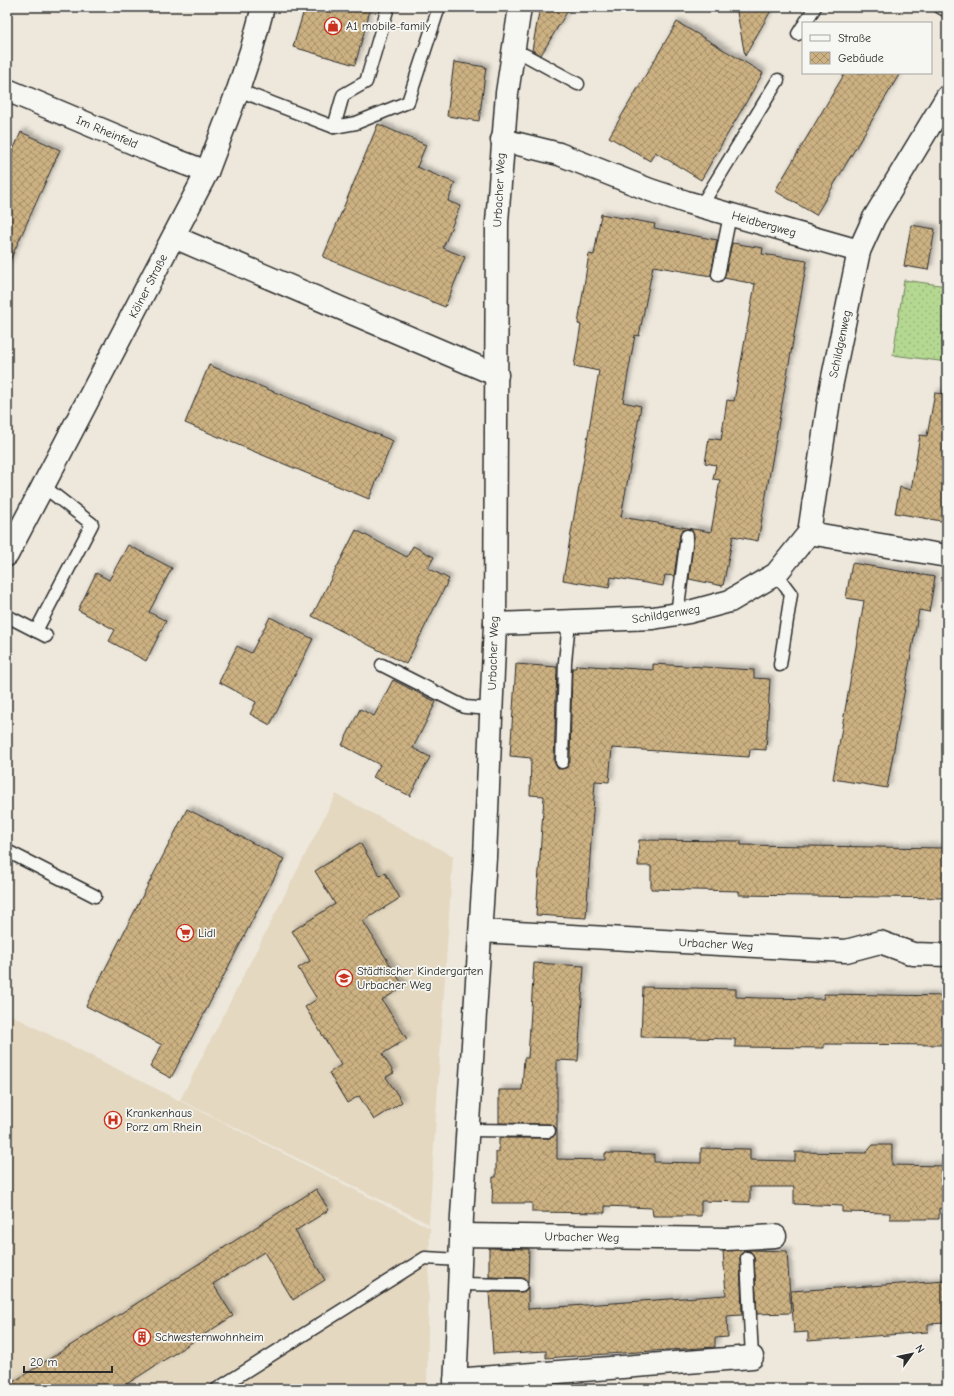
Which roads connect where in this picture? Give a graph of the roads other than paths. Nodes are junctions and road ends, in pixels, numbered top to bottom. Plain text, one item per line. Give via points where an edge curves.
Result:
1 (263, 7) edge
2 (388, 7) edge
3 (439, 7) edge
4 (520, 7) edge
5 (815, 7) edge
6 (940, 7) edge
7 (947, 11) edge
8 (806, 22) edge
9 (513, 54) junction
10 (778, 80) dead end
11 (578, 84) dead end
12 (7, 90) edge
13 (238, 90) junction
14 (947, 97) edge
15 (334, 127) junction
16 (502, 140) junction
17 (207, 172) junction
18 (701, 206) junction
19 (730, 215) junction
20 (174, 237) junction
21 (859, 251) junction
22 (718, 275) dead end
23 (497, 375) junction
24 (43, 486) junction
25 (810, 533) junction
26 (687, 536) dead end
27 (7, 555) edge
28 (947, 556) edge
29 (776, 574) junction
30 (677, 614) junction
31 (7, 616) edge
32 (569, 622) junction
33 (495, 624) junction
34 (382, 664) dead end
35 (780, 665) dead end
36 (491, 709) junction
37 (562, 762) dead end
38 (7, 851) edge
39 (95, 896) dead end
40 (481, 931) junction
41 (947, 955) edge
42 (467, 1130) junction
43 (549, 1131) dead end
44 (461, 1235) junction
45 (775, 1236) dead end
46 (747, 1258) dead end
47 (460, 1260) junction
48 (459, 1284) junction
49 (521, 1285) dead end
50 (752, 1357) joint
51 (455, 1384) edge
52 (217, 1389) edge

1 - 13 street, Kölner Straße
2 - 15 lane via 366,82 343,95
3 - 15 lane via 408,102 356,123
4 - 9 street, Urbacher Weg
5 - 8 lane
6 - 7 lane
9 - 11 lane via 525,55
9 - 16 street, Urbacher Weg
10 - 18 lane
12 - 17 street, Im Rheinfeld
13 - 15 lane
13 - 17 street, Kölner Straße
14 - 21 street via 874,218
16 - 18 street, Heidbergweg via 559,154 650,190
16 - 23 street, Urbacher Weg via 497,222
17 - 20 street, Kölner Straße
18 - 19 street, Heidbergweg
19 - 21 street, Heidbergweg
19 - 22 lane
20 - 23 street
20 - 24 street, Kölner Straße
21 - 25 street, Schildgenweg via 831,387
23 - 33 street, Urbacher Weg
24 - 27 street, Kölner Straße
24 - 31 lane via 92,524 41,633
25 - 28 street
25 - 29 street, Schildgenweg
26 - 30 lane
29 - 30 street, Schildgenweg via 730,601
29 - 35 lane via 791,594
30 - 32 street, Schildgenweg via 653,618
32 - 33 street, Schildgenweg
32 - 37 lane
33 - 36 street, Urbacher Weg
34 - 36 lane via 465,707
36 - 40 street, Urbacher Weg
38 - 39 lane
40 - 41 street, Urbacher Weg via 846,951 880,942 913,954
40 - 42 street, Urbacher Weg
42 - 43 lane
42 - 44 street, Urbacher Weg
44 - 45 street, Urbacher Weg via 726,1239
44 - 47 street, Urbacher Weg
46 - 50 lane
47 - 48 street, Urbacher Weg
47 - 52 lane via 425,1258
48 - 49 lane
48 - 51 street, Urbacher Weg
50 - 51 street, Urbacher Weg

